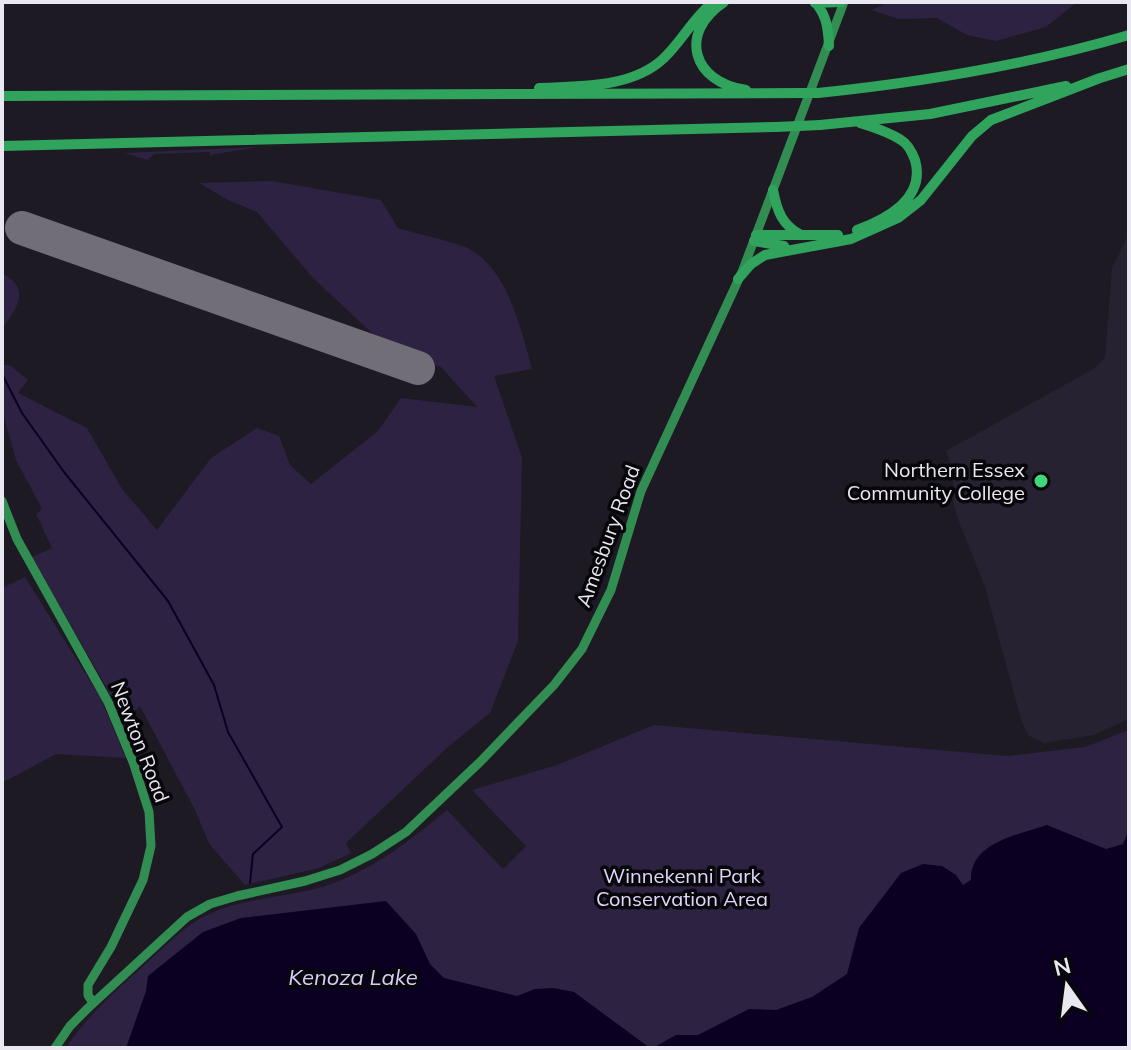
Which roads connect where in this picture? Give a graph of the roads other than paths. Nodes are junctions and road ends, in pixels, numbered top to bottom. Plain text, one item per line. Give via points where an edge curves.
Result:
1 (713, 2) edge
2 (724, 2) edge
3 (815, 2) edge
4 (843, 2) edge
5 (1129, 35) edge
6 (829, 46) junction
7 (1129, 69) edge
8 (1100, 78) junction
9 (775, 94) junction
10 (442, 95) junction
11 (2, 96) edge
12 (856, 122) junction
13 (2, 146) edge
14 (773, 190) junction
15 (803, 236) junction
16 (755, 238) junction
17 (794, 248) junction
18 (738, 279) junction
19 (2, 501) edge
20 (96, 1000) junction
21 (55, 1048) edge

1 - 10 highway via 664,59 624,80
2 - 9 highway via 708,15 697,35 697,58 707,75 720,83
3 - 4 highway
3 - 6 highway via 828,25
4 - 6 main road, Amesbury Road
5 - 9 highway, bridge via 1003,67 874,87
6 - 14 main road, Amesbury Road
7 - 8 highway
8 - 12 highway via 1009,100
8 - 17 highway via 991,120 921,200 898,218 851,239
9 - 10 highway
10 - 11 highway
12 - 13 highway, bridge
12 - 15 highway via 903,141 913,153 916,185 908,200 860,230
14 - 15 highway via 782,220
14 - 16 main road, Amesbury Road
15 - 16 highway
16 - 17 highway
16 - 18 main road, Amesbury Road
17 - 18 highway via 757,259
18 - 20 main road, Amesbury Road via 641,491 601,614 554,685 406,832 340,870 210,904 187,917
19 - 20 main road, Newton Road via 17,539 108,702 147,800 151,836 146,868 88,985 88,995
20 - 21 main road, Amesbury Road

